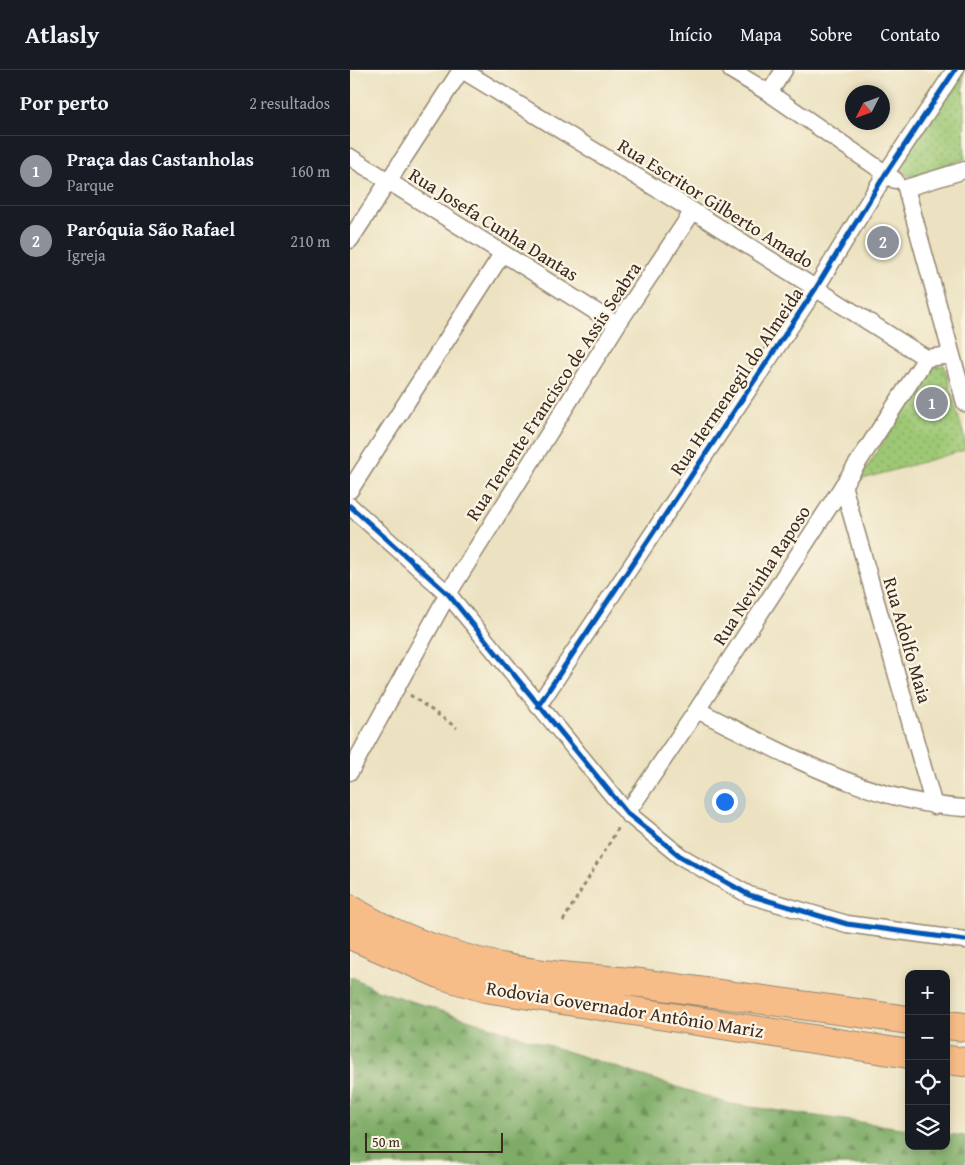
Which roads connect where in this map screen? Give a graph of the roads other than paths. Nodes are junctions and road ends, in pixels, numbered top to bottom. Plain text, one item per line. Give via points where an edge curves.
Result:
1 (462, 70) edge
2 (731, 70) edge
3 (784, 70) edge
4 (954, 70) edge
5 (769, 93) junction
6 (350, 157) edge
7 (965, 170) edge
8 (886, 173) junction
9 (388, 180) junction
10 (906, 188) junction
11 (693, 211) junction
12 (350, 240) edge
13 (502, 254) junction
14 (816, 288) junction
15 (617, 325) junction
16 (952, 355) junction
17 (926, 358) junction
18 (965, 403) edge
19 (843, 485) junction
20 (350, 490) edge
21 (350, 506) edge
22 (448, 594) junction
23 (538, 706) junction
24 (697, 710) junction
25 (350, 772) edge
26 (934, 806) junction
27 (965, 808) edge
28 (627, 813) junction
29 (350, 909) edge
30 (350, 935) edge
31 (965, 940) edge
32 (905, 1019) edge
33 (950, 1025) edge
34 (965, 1027) edge
35 (905, 1053) edge
36 (950, 1060) edge
37 (965, 1062) edge

1 - 9 street
1 - 11 street, Rua Escritor Gilberto Amado
2 - 5 street
3 - 5 street
4 - 8 street, Rua Hermenegil do Almeida
5 - 8 street
6 - 9 street, Rua Josefa Cunha Dantas
7 - 10 street
8 - 10 street
8 - 14 street, Rua Hermenegil do Almeida
9 - 12 street
9 - 13 street, Rua Josefa Cunha Dantas
10 - 16 street
11 - 14 street, Rua Escritor Gilberto Amado
11 - 15 street, Rua Tenente Francisco de Assis Seabra
13 - 15 street, Rua Josefa Cunha Dantas
13 - 20 street
14 - 17 street, Rua Escritor Gilberto Amado
14 - 23 street, Rua Hermenegil do Almeida
15 - 22 street, Rua Tenente Francisco de Assis Seabra
16 - 17 street
16 - 18 street
17 - 19 street, Rua Nevinha Raposo
19 - 24 street, Rua Nevinha Raposo
19 - 26 street, Rua Adolfo Maia
21 - 22 street
22 - 23 street
22 - 25 street, Rua Tenente Francisco de Assis Seabra
23 - 28 street
24 - 26 street via 835,776
24 - 28 street, Rua Nevinha Raposo
26 - 27 street
28 - 31 street via 680,856 749,895 847,924
29 - 32 highway, Rodovia Governador Antônio Mariz via 366,920 451,954 534,973 639,983
30 - 35 highway, Rodovia Governador Antônio Mariz via 442,975 485,988
33 - 34 highway
36 - 37 highway

